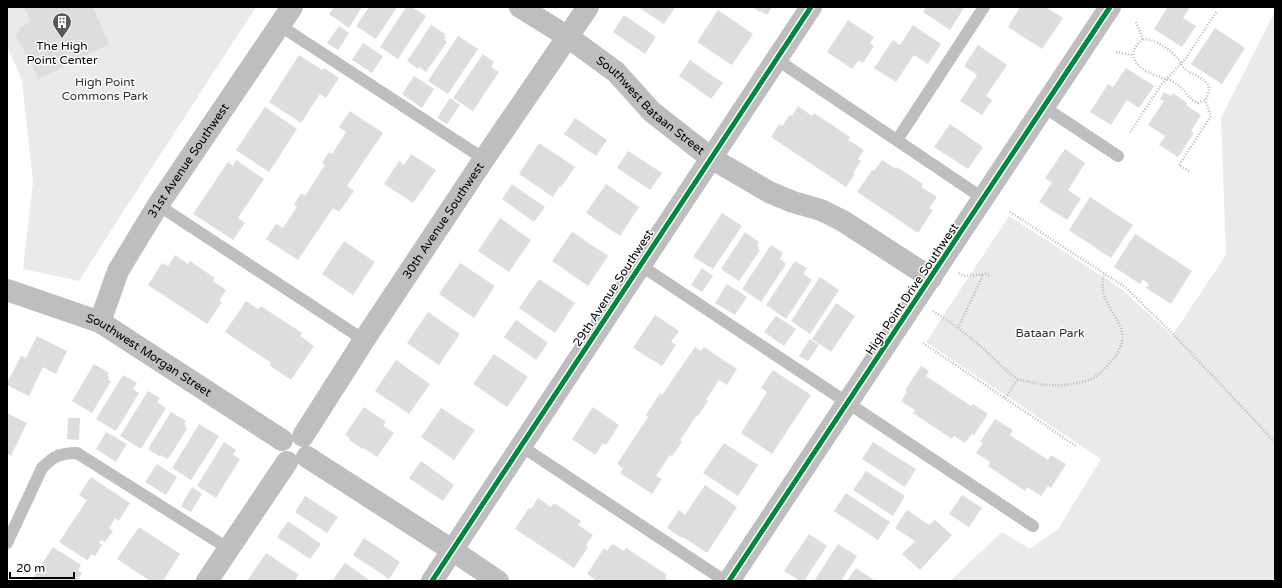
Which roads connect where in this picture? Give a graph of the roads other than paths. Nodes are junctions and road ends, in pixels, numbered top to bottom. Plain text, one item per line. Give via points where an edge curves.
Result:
1 (292, 7) edge
2 (520, 7) edge
3 (588, 7) edge
4 (811, 7) edge
5 (984, 7) edge
6 (1110, 7) edge
7 (279, 25) junction
8 (568, 37) junction
9 (776, 60) junction
10 (1044, 107) junction
11 (897, 140) junction
12 (1118, 156) dead end
13 (711, 158) junction
14 (484, 159) junction
15 (984, 199) junction
16 (158, 205) junction
17 (640, 265) junction
18 (931, 278) junction
19 (7, 290) edge
20 (100, 322) junction
21 (364, 340) junction
22 (848, 403) junction
23 (303, 436) junction
24 (282, 440) junction
25 (521, 446) junction
26 (307, 457) junction
27 (286, 462) junction
28 (1033, 526) dead end
29 (7, 543) edge
30 (229, 549) junction
31 (452, 550) junction
32 (208, 581) edge
33 (432, 581) edge
34 (498, 581) edge
35 (725, 581) edge
36 (729, 581) edge

1 - 7 street, 31st Avenue Southwest
2 - 8 street, Southwest Bataan Street
3 - 8 street, 30th Avenue Southwest
4 - 9 street, 29th Avenue Southwest
5 - 11 lane
6 - 10 street, High Point Drive Southwest
7 - 14 lane
7 - 16 street, 31st Avenue Southwest
8 - 13 street, Southwest Bataan Street via 616,72 652,112
8 - 14 street, 30th Avenue Southwest
9 - 11 lane
9 - 13 street, 29th Avenue Southwest
10 - 12 lane
10 - 15 street, High Point Drive Southwest
11 - 15 lane
13 - 17 street, 29th Avenue Southwest
13 - 18 street, Southwest Bataan Street via 769,192 821,210 843,221
14 - 21 street, 30th Avenue Southwest
15 - 18 street, High Point Drive Southwest
16 - 20 street, 31st Avenue Southwest via 118,270
16 - 21 lane
17 - 22 lane
17 - 25 street, 29th Avenue Southwest
18 - 22 street, High Point Drive Southwest
19 - 20 street, Southwest Morgan Street
20 - 24 street, Southwest Morgan Street
21 - 23 street, 30th Avenue Southwest
22 - 28 lane
22 - 36 street, High Point Drive Southwest
23 - 24 street via 291,433
23 - 26 street via 310,447
24 - 27 street via 279,453
25 - 31 street, 29th Avenue Southwest
25 - 35 lane
26 - 27 street via 300,463
26 - 31 street
27 - 30 street
29 - 30 lane via 42,468 50,460 64,453 78,453
30 - 32 street
31 - 33 street, 29th Avenue Southwest
31 - 34 street

